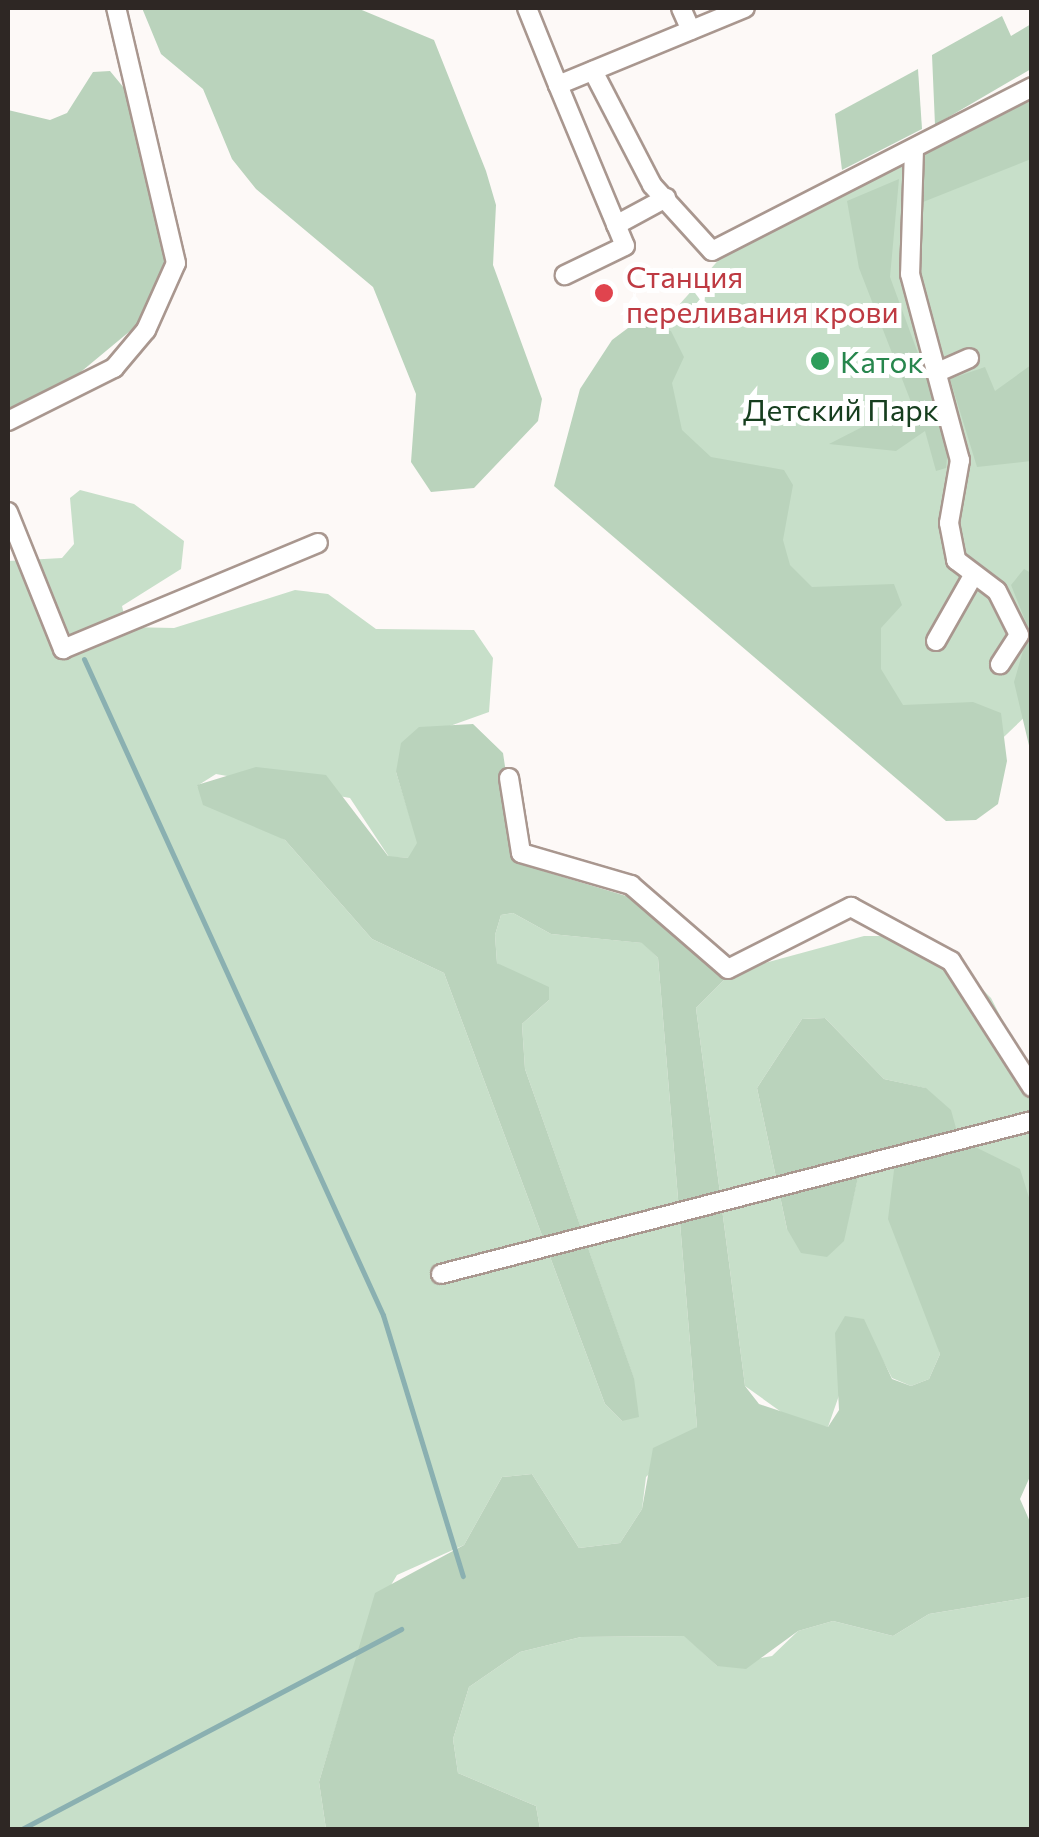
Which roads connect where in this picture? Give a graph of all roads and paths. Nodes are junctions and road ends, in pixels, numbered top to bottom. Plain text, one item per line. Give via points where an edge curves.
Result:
1 (116, 8) edge
2 (528, 8) edge
3 (682, 8) edge
4 (744, 8) edge
5 (691, 30) junction
6 (593, 70) junction
7 (558, 85) junction
8 (1032, 88) edge
9 (914, 149) junction
10 (666, 198) junction
11 (616, 225) junction
12 (564, 275) dead end
13 (969, 358) dead end
14 (938, 372) junction
15 (8, 422) edge
16 (8, 512) edge
17 (318, 543) dead end
18 (973, 576) junction
19 (936, 641) dead end
20 (1000, 664) dead end
21 (509, 778) dead end
22 (1032, 1087) edge
23 (1032, 1121) edge
24 (441, 1274) dead end

1 - 15 street via 176,263 146,330 114,368
2 - 7 street
3 - 5 street
4 - 5 street
5 - 6 street
6 - 7 street
6 - 10 street
7 - 11 street
8 - 9 street
9 - 10 street via 712,251
9 - 14 street via 910,274
10 - 11 street
11 - 12 street via 625,246
13 - 14 street
14 - 18 street via 960,460 949,523 956,560
16 - 17 street via 63,648
18 - 19 street
18 - 20 street via 997,591 1018,634
21 - 22 street via 521,853 631,885 728,968 851,907 951,961
23 - 24 street

